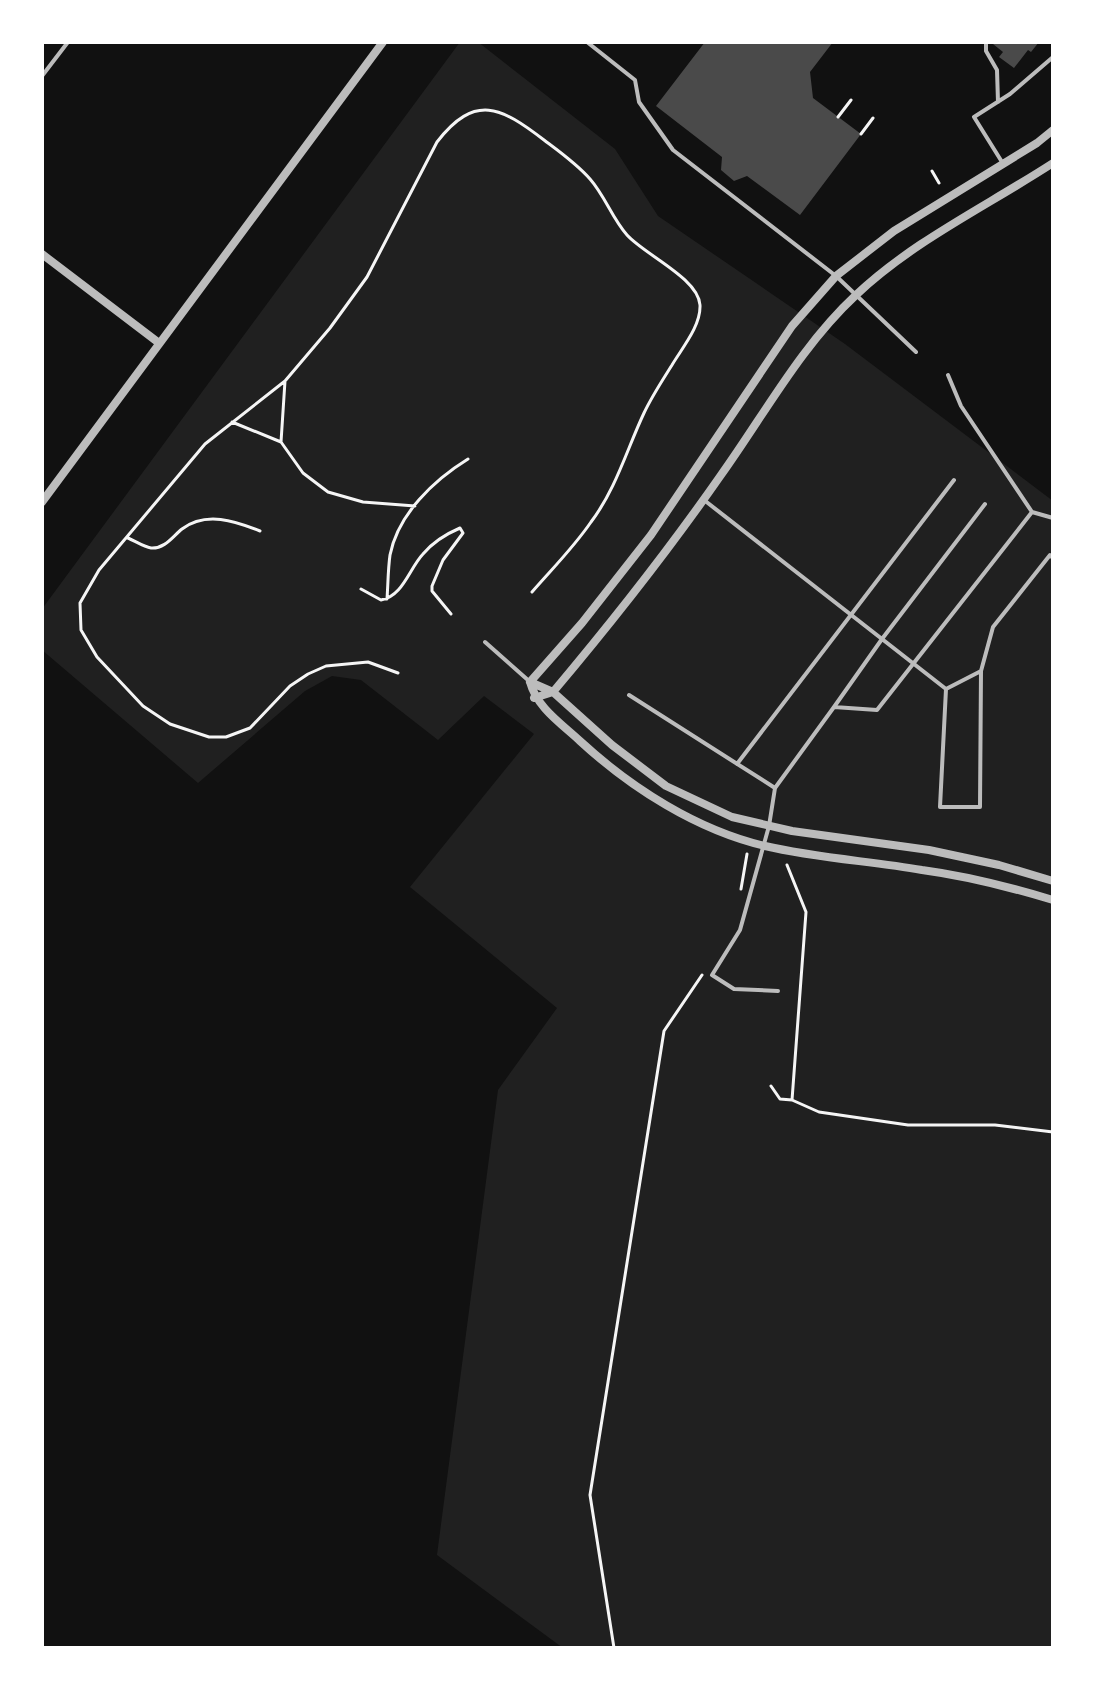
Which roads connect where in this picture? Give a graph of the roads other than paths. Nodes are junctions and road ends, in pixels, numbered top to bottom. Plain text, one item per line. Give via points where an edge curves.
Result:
1 (68, 42) edge
2 (383, 42) edge
3 (587, 42) edge
4 (986, 42) edge
5 (1053, 57) edge
6 (45, 68) edge
7 (42, 76) edge
8 (998, 102) junction
9 (1053, 130) edge
10 (1053, 163) edge
11 (1003, 164) junction
12 (42, 254) edge
13 (836, 276) junction
14 (856, 295) junction
15 (159, 343) junction
16 (916, 352) dead end
17 (948, 375) dead end
18 (954, 480) dead end
19 (704, 500) junction
20 (42, 502) edge
21 (985, 504) dead end
22 (1032, 512) junction
23 (1053, 518) edge
24 (1053, 558) edge
25 (850, 614) junction
26 (882, 639) junction
27 (485, 642) dead end
28 (914, 664) junction
29 (981, 671) junction
30 (530, 682) junction
31 (946, 689) junction
32 (553, 692) junction
33 (629, 695) dead end
34 (534, 698) junction
35 (834, 707) junction
36 (737, 764) junction
37 (775, 788) junction
38 (769, 826) junction
39 (763, 846) junction
40 (1053, 881) edge
41 (1053, 900) edge
42 (778, 991) dead end

1 - 6 lane
2 - 15 street
3 - 13 lane via 635,80 639,102 673,150
4 - 8 lane via 997,70
5 - 8 lane
6 - 7 lane
8 - 11 lane via 974,117
9 - 11 street
10 - 14 street via 909,253
11 - 13 street via 894,231
12 - 15 street
13 - 14 lane
13 - 30 street via 792,326 651,535
14 - 16 lane
14 - 19 street via 813,342
15 - 20 street
17 - 22 lane via 961,406
18 - 25 lane
19 - 25 lane
19 - 32 street
21 - 26 lane
22 - 23 lane
22 - 28 lane
24 - 29 lane via 1050,555 993,627
25 - 26 lane
25 - 36 lane
26 - 28 lane
26 - 35 lane
27 - 30 lane
28 - 31 lane
28 - 35 lane via 877,710
29 - 31 lane
29 - 31 lane via 980,807 940,807
30 - 32 street
30 - 34 street
32 - 34 street
32 - 38 street via 666,786 732,817
33 - 36 lane
34 - 39 street via 627,781 691,817
35 - 37 lane
36 - 37 lane
37 - 38 lane
38 - 39 lane
38 - 40 street via 929,850
39 - 41 street via 965,877
39 - 42 lane via 740,930 712,975 734,989

